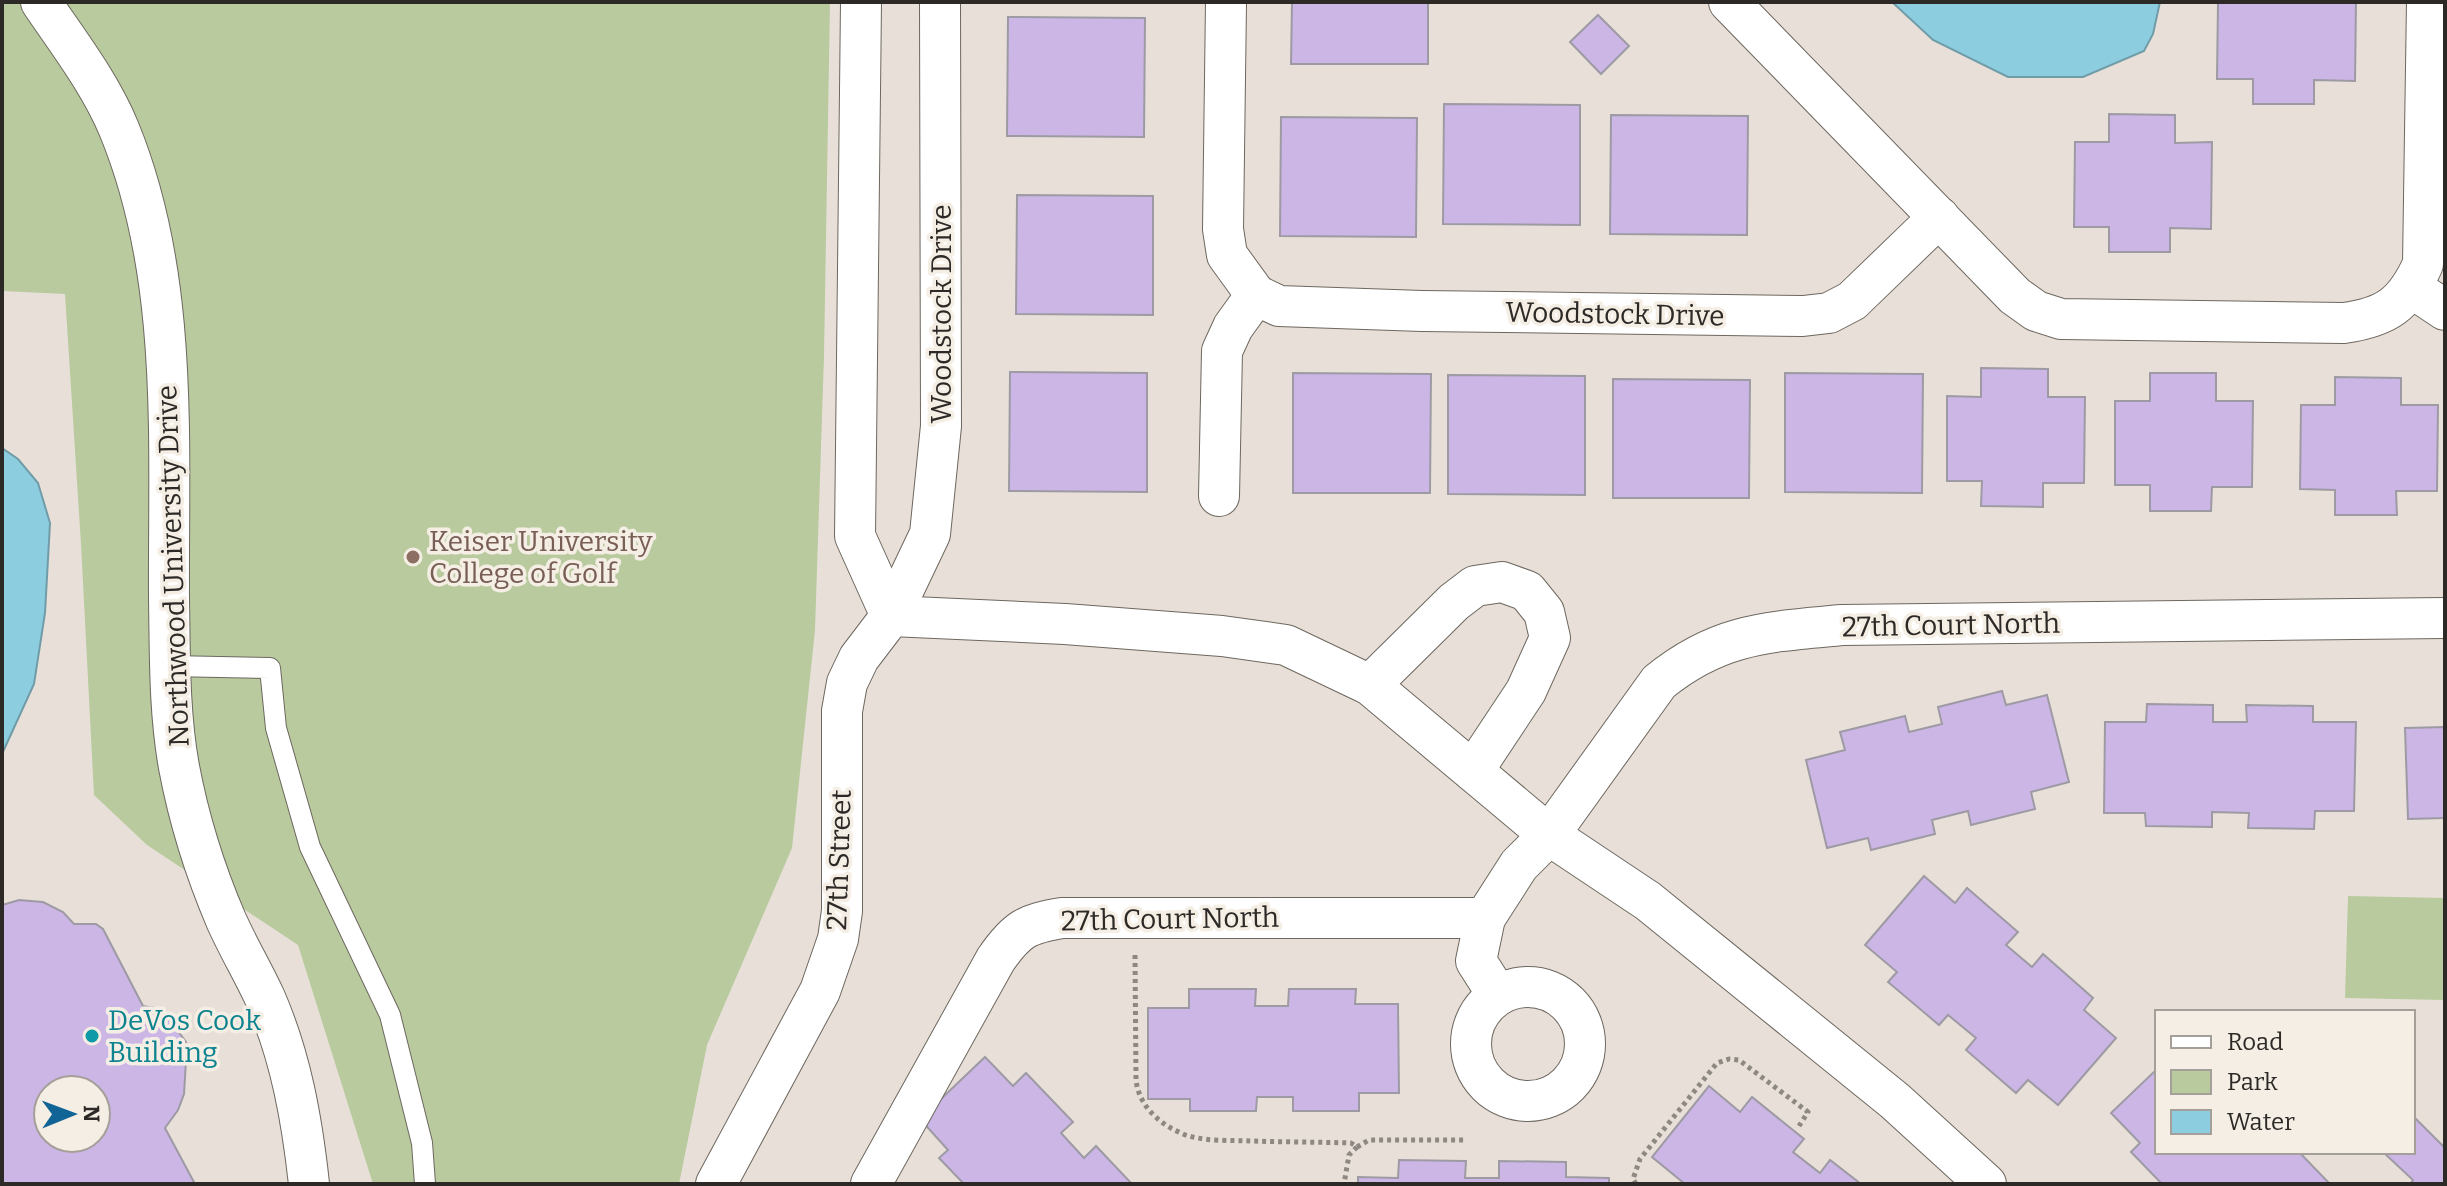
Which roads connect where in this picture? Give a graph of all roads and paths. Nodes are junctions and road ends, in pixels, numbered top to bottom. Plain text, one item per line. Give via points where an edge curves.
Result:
1 (41, 2) edge
2 (861, 2) edge
3 (940, 2) edge
4 (1226, 2) edge
5 (1729, 2) edge
6 (2427, 2) edge
7 (1939, 217) junction
8 (2412, 288) junction
9 (1256, 295) junction
10 (2445, 310) edge
11 (1219, 496) dead end
12 (891, 616) junction
13 (2445, 618) edge
14 (170, 666) junction
15 (1370, 685) junction
16 (1473, 771) junction
17 (1549, 835) junction
18 (1494, 903) junction
19 (1134, 918) junction
20 (1497, 994) dead end
21 (1799, 1126) dead end
22 (1467, 1140) dead end
23 (1357, 1147) junction
24 (309, 1184) edge
25 (425, 1184) edge
26 (716, 1184) edge
27 (871, 1184) edge
28 (1344, 1184) edge
29 (1636, 1184) edge
30 (1986, 1184) edge

1 - 14 street, Northwood University Drive via 118,128 148,224 162,294
2 - 12 street via 855,536
3 - 12 street, Woodstock Drive via 941,426 930,534
4 - 9 street via 1223,229 1227,255
5 - 7 street
6 - 8 street via 2423,264
7 - 8 street via 2015,296 2036,311 2061,319 2344,323 2370,320 2394,308
7 - 9 street, Woodstock Drive via 1852,301 1829,313 1803,316 1279,306
8 - 10 street
9 - 11 street via 1222,351
12 - 15 street via 1065,624 1286,645
12 - 26 street, 27th Street via 859,658 842,711 842,911 831,966
13 - 17 street, 27th Court North via 1842,625 1726,641 1682,663 1659,682
14 - 24 street, Northwood University Drive via 178,764 190,818 206,872 266,999 292,1073
14 - 25 lane via 270,668 276,728 310,847 390,1015 422,1143
15 - 16 street
15 - 16 street via 1475,586 1502,582 1527,591 1544,612 1550,638 1526,691
16 - 17 street
17 - 18 street, 27th Court North via 1519,865
17 - 30 street via 1648,901 1895,1101
18 - 19 street, 27th Court North
18 - 20 street, 27th Court North via 1476,961
19 - 23 path via 1136,1080 1146,1108 1183,1134 1209,1140
19 - 27 street, 27th Court North via 1035,922 1012,937
21 - 29 path via 1808,1112 1739,1060 1717,1063 1640,1159
22 - 23 path via 1369,1140
23 - 28 path via 1349,1155

